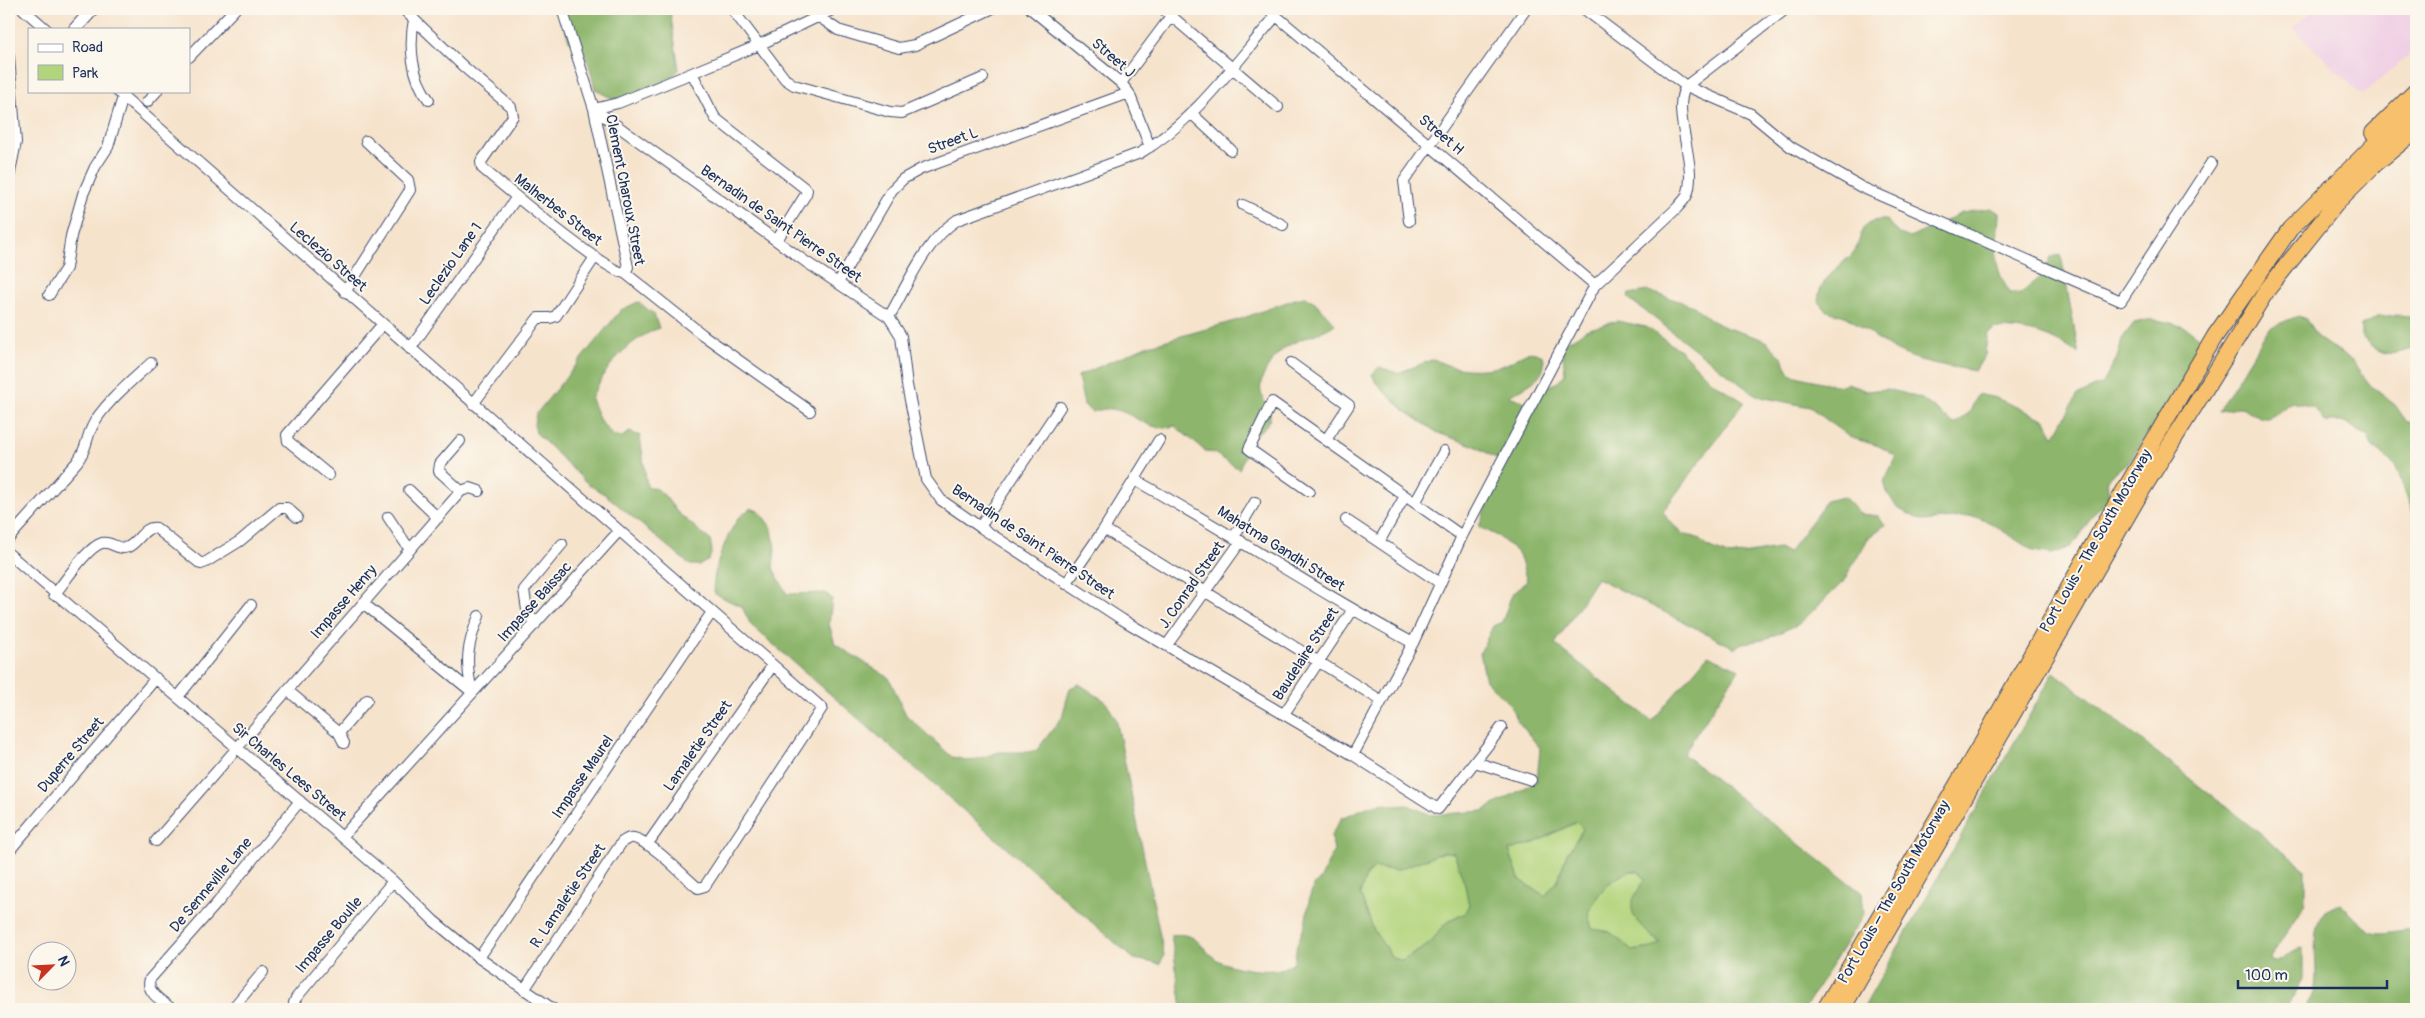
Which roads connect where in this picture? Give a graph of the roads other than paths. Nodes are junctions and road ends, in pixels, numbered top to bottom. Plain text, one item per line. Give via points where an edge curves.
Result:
1 (23, 9) edge
2 (93, 9) edge
3 (235, 9) edge
4 (403, 9) edge
5 (562, 9) edge
6 (732, 9) edge
7 (834, 9) edge
8 (991, 9) edge
9 (1031, 9) edge
10 (1163, 9) edge
11 (1526, 9) edge
12 (1584, 9) edge
13 (1786, 9) edge
14 (815, 12) edge
15 (1272, 12) edge
16 (1171, 16) junction
17 (414, 19) junction
18 (45, 28) edge
19 (76, 28) edge
20 (758, 45) junction
21 (190, 56) edge
22 (9, 57) edge
23 (1232, 67) junction
24 (692, 73) junction
25 (983, 78) dead end
26 (1121, 83) junction
27 (1686, 86) junction
28 (2416, 91) edge
29 (156, 92) edge
30 (1129, 93) junction
31 (120, 94) edge
32 (429, 100) dead end
33 (147, 102) dead end
34 (1278, 107) dead end
35 (594, 109) junction
36 (2416, 110) edge
37 (1191, 113) junction
38 (2416, 130) edge
39 (2416, 139) edge
40 (366, 141) dead end
41 (1430, 145) junction
42 (1150, 147) junction
43 (1231, 150) dead end
44 (2211, 163) dead end
45 (9, 177) edge
46 (517, 197) junction
47 (1242, 205) dead end
48 (1409, 221) dead end
49 (1283, 226) dead end
50 (2290, 229) junction
51 (777, 240) junction
52 (2305, 241) junction
53 (595, 257) junction
54 (625, 273) junction
55 (838, 283) junction
56 (1595, 285) junction
57 (345, 292) junction
58 (49, 295) dead end
59 (889, 317) junction
60 (382, 325) junction
61 (410, 349) junction
62 (151, 363) dead end
63 (1291, 363) dead end
64 (473, 404) junction
65 (1060, 407) dead end
66 (810, 411) dead end
67 (1159, 440) dead end
68 (1326, 440) junction
69 (460, 441) dead end
70 (1444, 451) dead end
71 (329, 475) dead end
72 (1135, 480) junction
73 (409, 490) dead end
74 (462, 491) junction
75 (480, 491) dead end
76 (1309, 491) dead end
77 (1405, 496) junction
78 (1255, 502) dead end
79 (1415, 503) junction
80 (388, 517) dead end
81 (297, 518) dead end
82 (438, 518) junction
83 (1346, 520) dead end
84 (980, 527) junction
85 (1104, 528) junction
86 (618, 531) junction
87 (1462, 536) junction
88 (9, 538) edge
89 (1237, 539) junction
90 (1379, 542) junction
91 (562, 544) dead end
92 (410, 550) junction
93 (9, 554) edge
94 (1440, 583) junction
95 (1066, 584) junction
96 (1205, 592) junction
97 (54, 594) junction
98 (363, 603) junction
99 (251, 605) dead end
100 (1352, 611) junction
101 (712, 612) junction
102 (479, 616) dead end
103 (535, 625) junction
104 (1413, 643) junction
105 (1167, 645) junction
106 (1318, 662) junction
107 (772, 665) junction
108 (156, 678) junction
109 (287, 690) junction
110 (472, 692) junction
111 (178, 697) junction
112 (367, 700) dead end
113 (1382, 701) junction
114 (1284, 714) junction
115 (1502, 726) dead end
116 (339, 733) junction
117 (344, 743) dead end
118 (238, 748) junction
119 (1354, 755) junction
120 (1475, 762) junction
121 (1531, 780) dead end
122 (300, 801) junction
123 (342, 837) junction
124 (156, 841) dead end
125 (647, 845) junction
126 (9, 851) edge
127 (393, 881) junction
128 (479, 958) junction
129 (263, 972) dead end
130 (524, 990) junction
131 (172, 1009) edge
132 (232, 1009) edge
133 (295, 1009) edge
134 (553, 1009) edge
135 (1825, 1009) edge
136 (1842, 1009) edge

1 - 18 street
2 - 19 street
3 - 21 street
4 - 17 street
5 - 35 street, Clement Charoux Street
6 - 20 street
7 - 14 street
8 - 14 street via 915,45 899,48 838,30
9 - 26 street, Street J
10 - 16 street
11 - 41 street
12 - 27 street
13 - 27 street
14 - 20 street
15 - 23 street
15 - 41 street, Street H
16 - 23 street
16 - 26 street
17 - 32 street via 410,40 416,75 422,92
17 - 46 street, Malherbes Street via 511,108 513,116 481,162 482,168
20 - 24 street
20 - 25 street via 786,80 794,85 902,114
22 - 45 street via 16,142
23 - 34 street
23 - 37 street
24 - 35 street via 618,103
24 - 51 street via 715,118 807,190
26 - 30 street, Street J
27 - 44 street via 1751,114 1792,146 1861,187 2122,301
27 - 56 street via 1681,106 1690,178 1687,196
28 - 50 highway via 2354,151
29 - 33 street
30 - 42 street, Street J
30 - 55 street, Street L via 921,169 903,179 892,190
31 - 57 street, Leclezio Street
31 - 58 street via 108,147 83,194 66,268
35 - 51 street, Bernadin de Saint Pierre Street
35 - 54 street, Clement Charoux Street via 628,267
36 - 50 highway, Port Louis – The South Motorway via 2373,146
37 - 42 street
37 - 43 street
38 - 52 highway, Port Louis – The South Motorway via 2376,163
39 - 52 highway via 2376,172
40 - 57 street via 408,180 410,190
41 - 48 street via 1404,180
41 - 56 street, Street H
42 - 59 street via 957,220 931,244
46 - 53 street, Malherbes Street
46 - 61 street, Leclezio Lane 1
47 - 49 street
50 - 135 highway, Port Louis – The South Motorway via 2210,344
51 - 55 street, Bernadin de Saint Pierre Street
52 - 136 highway, Port Louis – The South Motorway via 2256,306 2142,490
53 - 54 street, Malherbes Street via 618,273
53 - 64 street via 556,316 538,318
54 - 66 street, Clement Charoux Street via 703,335
55 - 59 street, Bernadin de Saint Pierre Street
56 - 87 street
57 - 60 street, Leclezio Street
59 - 84 street, Bernadin de Saint Pierre Street via 901,336 907,385 926,479 942,500
60 - 61 street, Leclezio Street
60 - 71 street via 287,435 288,441
61 - 64 street, Leclezio Street
62 - 88 street via 101,414 92,426 86,450
63 - 68 street via 1349,405
64 - 86 street, Leclezio Street
65 - 84 street
67 - 72 street
68 - 76 street via 1272,402 1248,449
68 - 77 street
69 - 74 street via 440,464 439,471
70 - 79 street
72 - 85 street
72 - 89 street, Mahatma Gandhi Street
73 - 82 street
74 - 75 street via 470,488
74 - 82 street, Impasse Henry
77 - 79 street
77 - 90 street
78 - 89 street, J. Conrad Street
79 - 87 street
80 - 92 street
81 - 97 street via 287,508 279,508 240,541 200,564 156,528 148,530 126,548 108,542 100,544 91,549
82 - 92 street, Impasse Henry
83 - 90 street
84 - 95 street, Bernadin de Saint Pierre Street
85 - 95 street
85 - 96 street
86 - 101 street, Leclezio Street
86 - 103 street, Impasse Baissac
87 - 94 street
89 - 96 street, J. Conrad Street
89 - 100 street, Mahatma Gandhi Street
90 - 94 street
91 - 103 street via 524,590 527,610
92 - 98 street, Impasse Henry
93 - 97 street, Sir Charles Lees Street
94 - 104 street
95 - 105 street, Bernadin de Saint Pierre Street
96 - 105 street, J. Conrad Street
96 - 106 street
97 - 108 street, Sir Charles Lees Street
98 - 109 street, Impasse Henry
98 - 110 street
99 - 111 street
100 - 104 street, Mahatma Gandhi Street
100 - 106 street, Baudelaire Street
101 - 107 street, Leclezio Street
101 - 128 street, Impasse Maurel
102 - 110 street via 469,640 468,676
103 - 110 street, Impasse Baissac
104 - 113 street
105 - 114 street, Bernadin de Saint Pierre Street
106 - 113 street
106 - 114 street, Baudelaire Street
107 - 125 street, Lamaletie Street
107 - 125 street, Leclezio Street via 822,708 706,886 698,888
108 - 111 street, Sir Charles Lees Street
108 - 126 street, Duperre Street
109 - 116 street
109 - 118 street, Impasse Henry
110 - 123 street, Impasse Baissac
111 - 118 street, Sir Charles Lees Street
112 - 116 street
113 - 119 street
114 - 119 street, Bernadin de Saint Pierre Street
115 - 120 street
116 - 117 street
118 - 122 street, Sir Charles Lees Street
118 - 124 street, Impasse Henry
119 - 120 street, Bernadin de Saint Pierre Street via 1438,809
120 - 121 street
122 - 123 street, Sir Charles Lees Street
122 - 131 street, De Senneville Lane via 150,979 149,988
123 - 127 street, Sir Charles Lees Street
125 - 130 street, R. Lamaletie Street via 635,838 622,842
127 - 128 street, Sir Charles Lees Street
127 - 133 street, Impasse Boulle via 296,998
128 - 130 street, Sir Charles Lees Street
129 - 132 street
130 - 134 street, Sir Charles Lees Street

